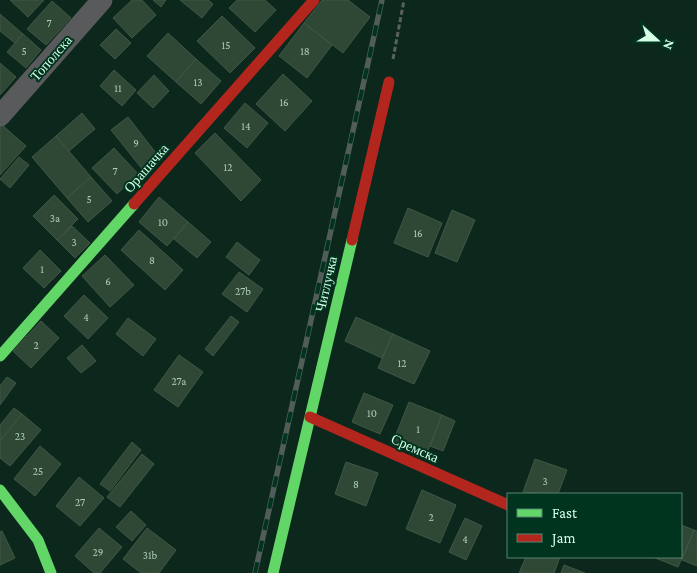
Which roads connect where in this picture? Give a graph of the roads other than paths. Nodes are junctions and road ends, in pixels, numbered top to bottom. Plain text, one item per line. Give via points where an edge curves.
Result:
1 (102, 0) edge
2 (314, 0) edge
3 (389, 82) road end
4 (0, 116) edge
5 (0, 356) edge
6 (310, 418) junction
7 (0, 490) edge
8 (507, 505) edge
9 (51, 573) edge
10 (272, 573) edge

1 - 4 street, Тополска
2 - 5 street, Орашачка
3 - 6 street, Читлучка
6 - 8 street, Сремска
6 - 10 street, Читлучка
7 - 9 street via 38,540

